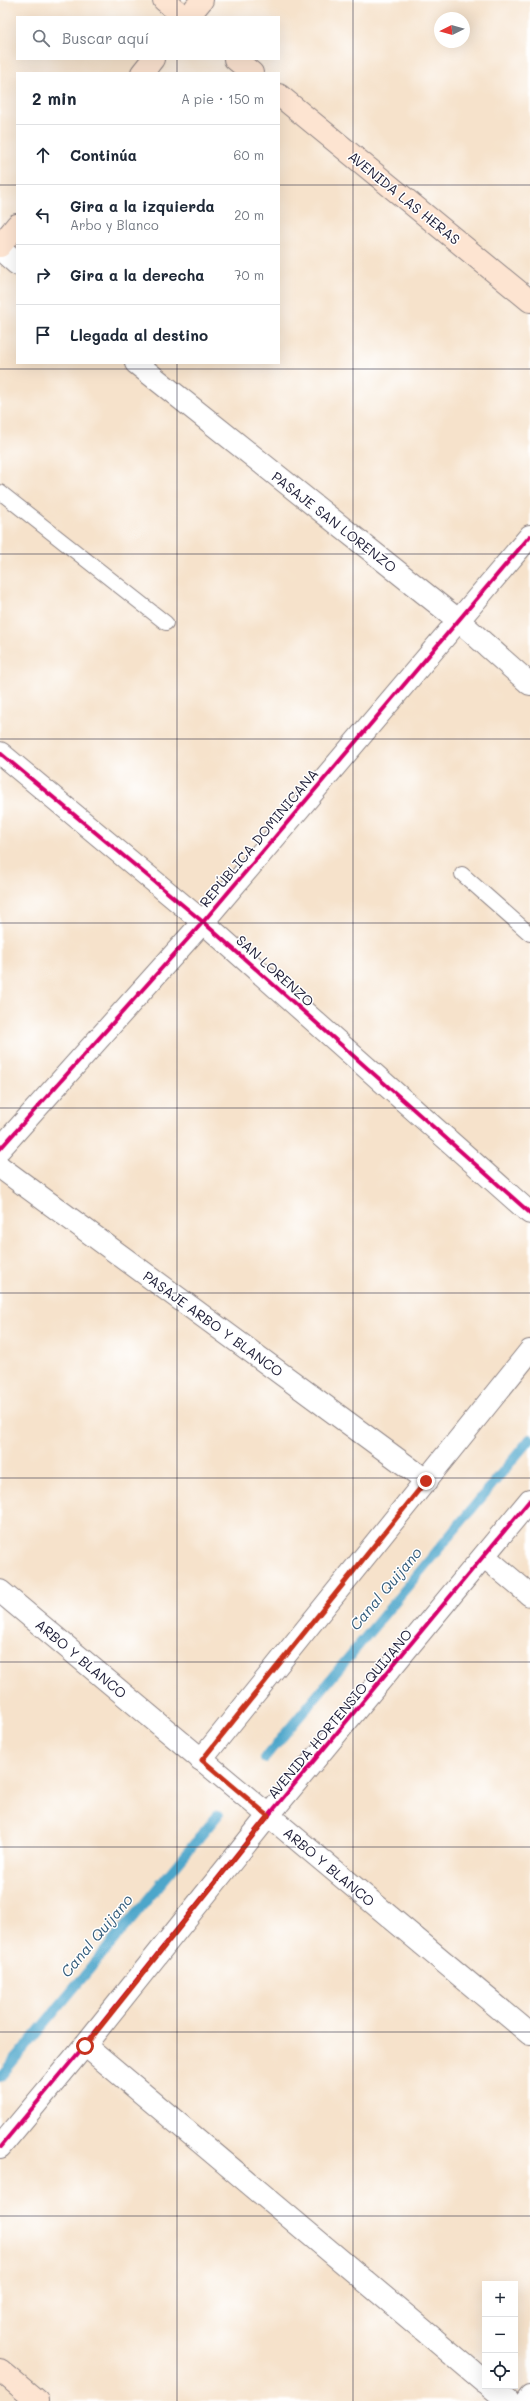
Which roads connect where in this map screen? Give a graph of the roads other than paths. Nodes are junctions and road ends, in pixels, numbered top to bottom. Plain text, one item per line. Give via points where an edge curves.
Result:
1 (164, 0) edge
2 (202, 0) edge
3 (183, 16) edge
4 (189, 16) edge
5 (153, 60) edge
6 (236, 60) edge
7 (143, 72) edge
8 (251, 72) edge
9 (280, 96) edge
10 (16, 226) edge
11 (0, 246) edge
12 (0, 249) edge
13 (16, 263) edge
14 (530, 301) edge
15 (137, 364) edge
16 (0, 492) edge
17 (530, 536) edge
18 (458, 620) junction
19 (166, 623) dead end
20 (530, 684) edge
21 (0, 753) edge
22 (462, 874) dead end
23 (203, 922) junction
24 (530, 934) edge
25 (0, 1149) edge
26 (0, 1167) edge
27 (530, 1213) edge
28 (530, 1351) edge
29 (426, 1481) junction
30 (530, 1500) edge
31 (484, 1557) junction
32 (0, 1591) edge
33 (530, 1595) edge
34 (202, 1760) junction
35 (268, 1816) junction
36 (530, 2034) edge
37 (85, 2046) junction
38 (0, 2146) edge
39 (0, 2370) edge
40 (482, 2379) edge
41 (494, 2389) edge
42 (530, 2397) edge
43 (37, 2401) edge
44 (508, 2401) edge
45 (527, 2401) edge

1 - 3 main road
2 - 4 main road
5 - 7 main road
6 - 8 main road
9 - 14 main road, AVENIDA LAS HERAS
10 - 11 main road
12 - 13 street
15 - 18 street, PASAJE SAN LORENZO
16 - 19 lane
17 - 18 street, REPÚBLICA DOMINICANA
18 - 20 street, PASAJE SAN LORENZO
18 - 23 street, REPÚBLICA DOMINICANA
21 - 23 street, SAN LORENZO
22 - 24 lane
23 - 25 street, REPÚBLICA DOMINICANA
23 - 27 street, SAN LORENZO
26 - 29 street, PASAJE ARBO Y BLANCO
28 - 29 street
29 - 34 street
30 - 31 street, AVENIDA HORTENSIO QUIJANO
31 - 33 street
31 - 35 street, AVENIDA HORTENSIO QUIJANO
32 - 34 street, ARBO Y BLANCO
34 - 35 street, ARBO Y BLANCO
35 - 36 street, ARBO Y BLANCO
35 - 37 street, AVENIDA HORTENSIO QUIJANO
37 - 38 street, AVENIDA HORTENSIO QUIJANO
37 - 40 street
39 - 43 main road
41 - 44 street
42 - 45 street

